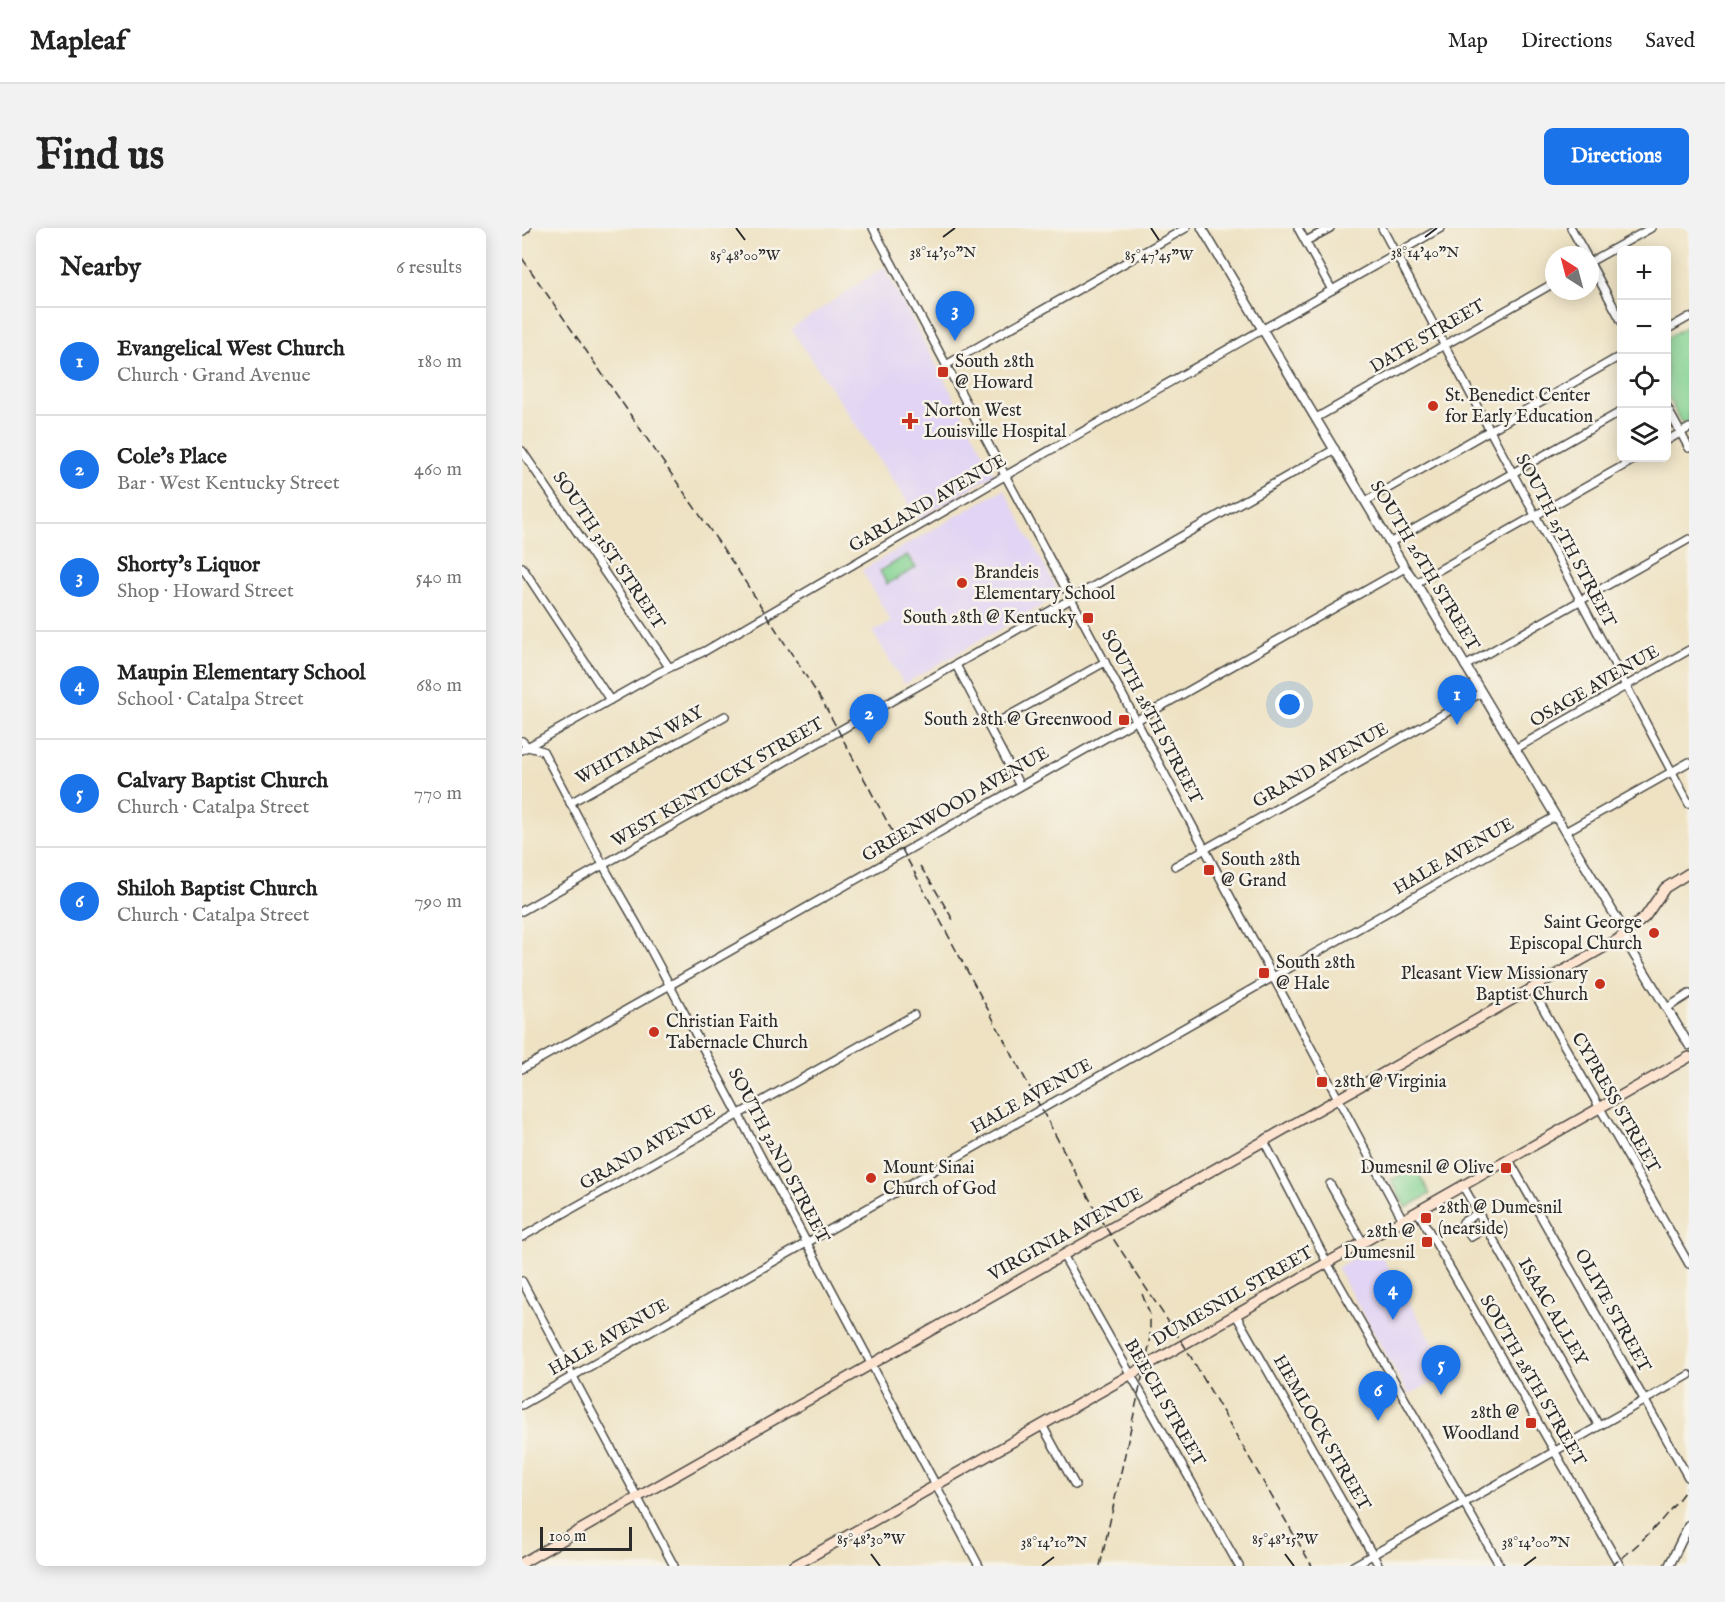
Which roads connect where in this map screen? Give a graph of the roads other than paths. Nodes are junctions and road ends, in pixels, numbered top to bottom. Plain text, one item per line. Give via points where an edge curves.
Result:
1 (526, 228) edge
2 (873, 228) edge
3 (1186, 228) edge
4 (1202, 228) edge
5 (1298, 228) edge
6 (1330, 228) edge
7 (1382, 228) edge
8 (1441, 228) edge
9 (1571, 228) edge
10 (1651, 228) edge
11 (522, 231) edge
12 (1306, 241) junction
13 (1581, 246) edge
14 (1396, 254) junction
15 (1599, 257) edge
16 (1599, 279) edge
17 (1545, 288) edge
18 (1332, 290) junction
19 (1617, 313) edge
20 (1689, 317) edge
21 (1671, 327) edge
22 (1263, 330) junction
23 (1444, 345) junction
24 (1617, 359) edge
25 (946, 365) junction
26 (1667, 408) edge
27 (1617, 414) edge
28 (1316, 418) junction
29 (1689, 428) edge
30 (1489, 431) junction
31 (1681, 433) junction
32 (1671, 438) edge
33 (1689, 448) edge
34 (1335, 449) junction
35 (522, 451) edge
36 (1630, 462) edge
37 (1512, 473) junction
38 (1005, 476) junction
39 (1366, 501) junction
40 (1534, 515) junction
41 (1689, 539) edge
42 (1391, 542) junction
43 (522, 567) edge
44 (1405, 568) junction
45 (1416, 583) junction
46 (1071, 599) junction
47 (1580, 601) junction
48 (1689, 650) edge
49 (1105, 662) junction
50 (956, 665) junction
51 (1466, 666) junction
52 (669, 667) junction
53 (1626, 686) junction
54 (1481, 693) junction
55 (610, 700) junction
56 (725, 716) dead end
57 (1136, 720) junction
58 (989, 727) junction
59 (522, 741) edge
60 (525, 748) edge
61 (1515, 749) junction
62 (1689, 762) edge
63 (1671, 772) junction
64 (1020, 786) junction
65 (570, 803) junction
66 (1689, 804) edge
67 (1556, 816) junction
68 (1565, 832) junction
69 (1205, 849) junction
70 (603, 865) junction
71 (1175, 866) dead end
72 (1689, 873) edge
73 (522, 911) edge
74 (1624, 934) junction
75 (1274, 978) junction
76 (670, 985) junction
77 (1532, 989) junction
78 (1689, 994) edge
79 (1667, 1008) junction
80 (914, 1015) dead end
81 (1689, 1045) edge
82 (1689, 1057) edge
83 (522, 1069) edge
84 (1338, 1099) junction
85 (1600, 1108) junction
86 (738, 1114) junction
87 (1264, 1141) junction
88 (1509, 1160) junction
89 (1330, 1184) dead end
90 (1463, 1186) junction
91 (1418, 1212) junction
92 (1478, 1213) junction
93 (1403, 1220) junction
94 (1487, 1228) junction
95 (522, 1237) edge
96 (807, 1242) junction
97 (1363, 1243) junction
98 (1063, 1255) junction
99 (1328, 1263) junction
100 (1689, 1264) edge
101 (522, 1281) edge
102 (1236, 1315) junction
103 (871, 1364) junction
104 (1130, 1374) junction
105 (1689, 1375) edge
106 (573, 1376) junction
107 (1645, 1401) junction
108 (522, 1405) edge
109 (1042, 1425) junction
110 (1599, 1426) junction
111 (1555, 1451) junction
112 (1688, 1477) edge
113 (936, 1485) junction
114 (1075, 1485) dead end
115 (638, 1497) junction
116 (1464, 1503) junction
117 (1689, 1526) edge
118 (1373, 1555) junction
119 (522, 1563) edge
120 (674, 1566) edge
121 (794, 1566) edge
122 (979, 1566) edge
123 (1239, 1566) edge
124 (1353, 1566) edge
125 (1379, 1566) edge
126 (1500, 1566) edge
127 (1620, 1566) edge
128 (1669, 1566) edge

1 - 11 street
2 - 25 street, SOUTH 28TH STREET
3 - 25 street
4 - 22 street, SOUTH 26TH STREET
5 - 12 street
6 - 12 street
7 - 14 street, SOUTH 25TH STREET
8 - 14 street, GARLAND AVENUE
9 - 13 street
10 - 15 street
12 - 18 street
14 - 18 street, GARLAND AVENUE
14 - 23 street, SOUTH 25TH STREET
16 - 19 street
17 - 23 street, DATE STREET
18 - 22 street, GARLAND AVENUE
20 - 21 street
22 - 28 street, SOUTH 26TH STREET
22 - 38 street, GARLAND AVENUE
23 - 28 street, DATE STREET
23 - 30 street, SOUTH 25TH STREET
24 - 30 street
25 - 38 street, SOUTH 28TH STREET
26 - 31 street
27 - 37 street
28 - 34 street, SOUTH 26TH STREET
29 - 31 street
30 - 37 street, SOUTH 25TH STREET
30 - 39 street
31 - 32 street
31 - 33 street
34 - 39 street, SOUTH 26TH STREET
34 - 46 street, WEST KENTUCKY STREET
35 - 52 street, SOUTH 31ST STREET
36 - 40 street
37 - 40 street, SOUTH 25TH STREET
37 - 42 street
38 - 46 street, SOUTH 28TH STREET
38 - 52 street, GARLAND AVENUE via 719,644
39 - 42 street, SOUTH 26TH STREET
40 - 45 street
40 - 47 street, SOUTH 25TH STREET
41 - 47 street
42 - 44 street, SOUTH 26TH STREET
43 - 55 street
44 - 45 street, SOUTH 26TH STREET
44 - 57 street, GREENWOOD AVENUE
45 - 51 street, SOUTH 26TH STREET
46 - 49 street, SOUTH 28TH STREET
46 - 50 street, WEST KENTUCKY STREET
47 - 51 street
47 - 53 street, SOUTH 25TH STREET
48 - 53 street, OSAGE AVENUE
49 - 57 street, SOUTH 28TH STREET
49 - 58 street
50 - 58 street
50 - 70 street, WEST KENTUCKY STREET
51 - 54 street, SOUTH 26TH STREET
52 - 55 street, GARLAND AVENUE
53 - 61 street, OSAGE AVENUE
53 - 63 street, SOUTH 25TH STREET
54 - 61 street, SOUTH 26TH STREET
54 - 69 street, GRAND AVENUE
55 - 60 street, GARLAND AVENUE
56 - 65 street, WHITMAN WAY
57 - 64 street, GREENWOOD AVENUE
57 - 69 street, SOUTH 28TH STREET
58 - 64 street
59 - 60 street, SOUTH 32ND STREET
60 - 65 street, SOUTH 32ND STREET via 543,752
61 - 67 street, SOUTH 26TH STREET
62 - 63 street
63 - 66 street, SOUTH 25TH STREET
63 - 68 street
64 - 76 street, GREENWOOD AVENUE
65 - 70 street, SOUTH 32ND STREET
67 - 68 street, SOUTH 26TH STREET
67 - 75 street, HALE AVENUE
68 - 74 street, SOUTH 26TH STREET
69 - 71 street, GRAND AVENUE
69 - 75 street, SOUTH 28TH STREET
70 - 73 street, WEST KENTUCKY STREET
70 - 76 street, SOUTH 32ND STREET
72 - 74 main road, VIRGINIA AVENUE via 1665,888 1646,917
74 - 77 main road, VIRGINIA AVENUE
74 - 79 street, SOUTH 26TH STREET
75 - 84 street, SOUTH 28TH STREET
75 - 96 street, HALE AVENUE
76 - 83 street, GREENWOOD AVENUE
76 - 86 street, SOUTH 32ND STREET
77 - 84 main road, VIRGINIA AVENUE
77 - 85 street, CYPRESS STREET
78 - 79 street
79 - 81 street, SOUTH 26TH STREET
80 - 86 street, GRAND AVENUE
82 - 85 main road, DUMESNIL STREET
84 - 87 main road, VIRGINIA AVENUE
84 - 93 street, SOUTH 28TH STREET
85 - 88 main road, DUMESNIL STREET
85 - 100 street, CYPRESS STREET
86 - 95 street, GRAND AVENUE
86 - 96 street, SOUTH 32ND STREET
87 - 98 main road, VIRGINIA AVENUE
87 - 99 street
88 - 90 main road, DUMESNIL STREET
88 - 107 street, OLIVE STREET
89 - 97 street
90 - 91 main road, DUMESNIL STREET
90 - 92 street, ISAAC ALLEY
91 - 93 main road, DUMESNIL STREET
91 - 111 street, SOUTH 28TH STREET
92 - 94 street, ISAAC ALLEY
92 - 94 street via 1462,1222 1471,1237
93 - 97 main road, DUMESNIL STREET
94 - 110 street, ISAAC ALLEY
96 - 103 street, SOUTH 32ND STREET
96 - 106 street, HALE AVENUE
97 - 99 main road, DUMESNIL STREET
98 - 103 main road, VIRGINIA AVENUE
98 - 104 street, BEECH STREET
99 - 102 main road, DUMESNIL STREET
99 - 116 street
101 - 106 street
102 - 104 main road, DUMESNIL STREET
102 - 118 street, HEMLOCK STREET
103 - 113 street, SOUTH 32ND STREET
103 - 115 main road, VIRGINIA AVENUE
104 - 109 main road, DUMESNIL STREET
104 - 123 street, BEECH STREET
105 - 107 street
106 - 108 street, HALE AVENUE
106 - 115 street
107 - 110 street
107 - 112 street, OLIVE STREET
109 - 113 main road, DUMESNIL STREET
109 - 114 street
110 - 111 street
111 - 116 street
111 - 127 street, SOUTH 28TH STREET
113 - 121 main road, DUMESNIL STREET
113 - 122 street, SOUTH 32ND STREET
115 - 119 main road, VIRGINIA AVENUE
115 - 120 street
116 - 118 street
116 - 126 street
117 - 128 street
118 - 124 street
118 - 125 street, HEMLOCK STREET

